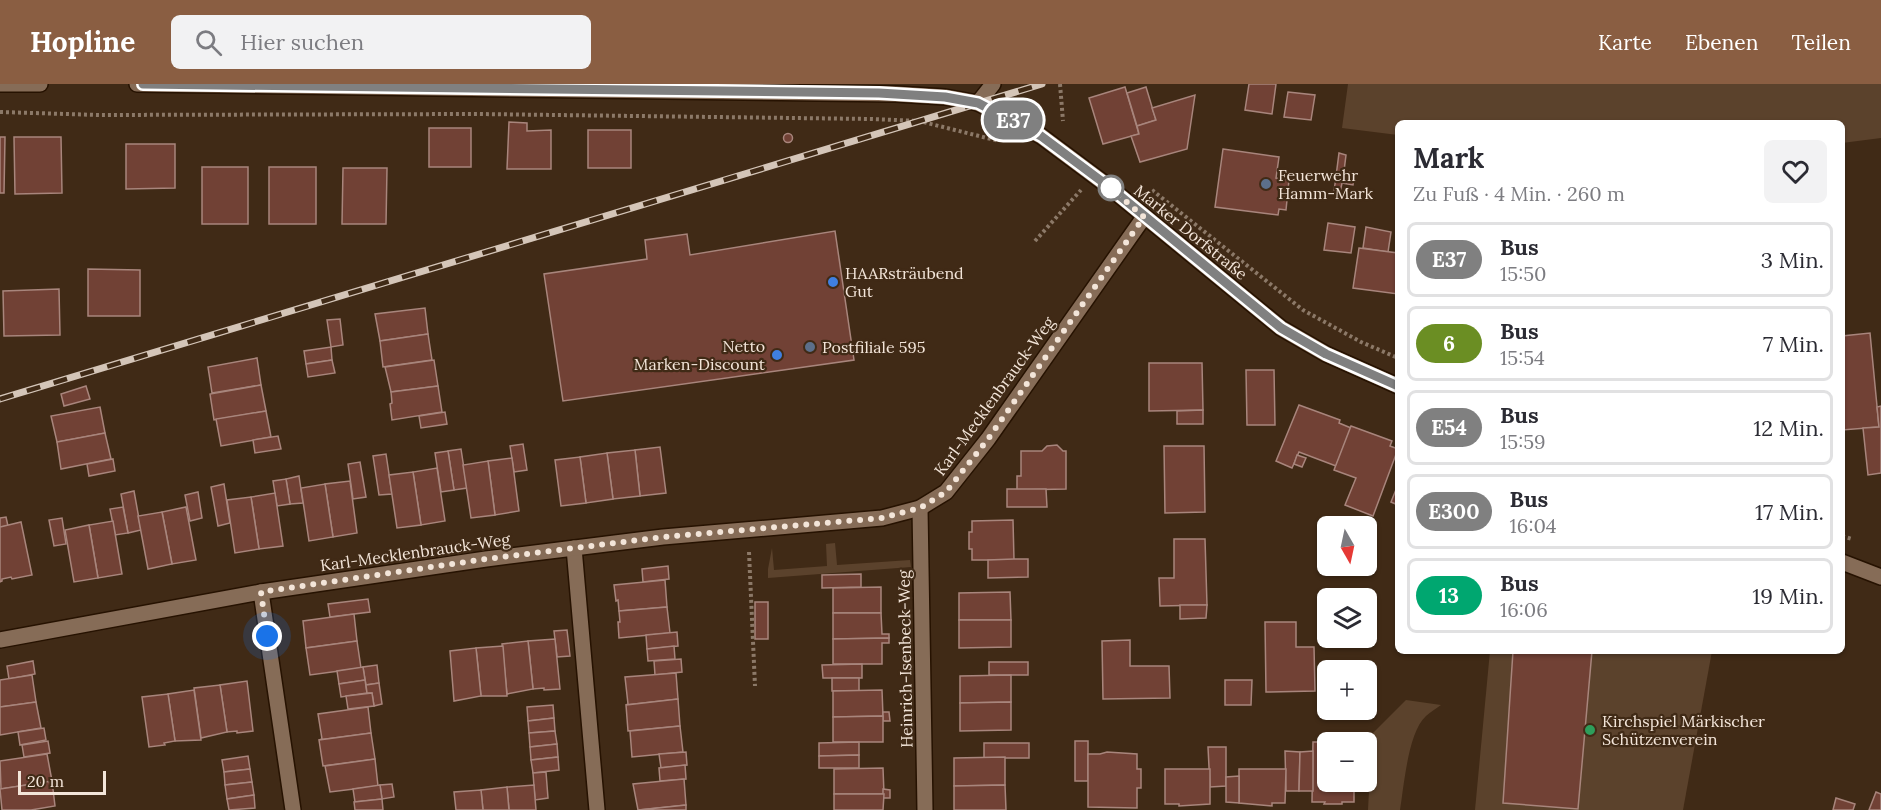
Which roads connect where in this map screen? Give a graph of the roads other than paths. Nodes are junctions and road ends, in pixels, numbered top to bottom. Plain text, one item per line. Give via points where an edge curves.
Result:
1 (0, 84) edge
2 (40, 84) edge
3 (137, 84) edge
4 (993, 84) edge
5 (978, 103) junction
6 (1144, 217) junction
7 (1395, 385) edge
8 (920, 508) junction
9 (574, 548) junction
10 (1845, 563) edge
11 (1881, 577) edge
12 (261, 592) junction
13 (0, 640) edge
14 (293, 810) edge
15 (597, 810) edge
16 (925, 810) edge

1 - 2 street
3 - 5 street, Marker Dorfstraße via 885,93
4 - 5 street
5 - 6 street, Marker Dorfstraße via 1041,136
6 - 7 street, Marker Dorfstraße via 1281,328 1326,354
6 - 8 street, Karl-Mecklenbrauck-Weg via 988,439 946,492
8 - 9 street, Karl-Mecklenbrauck-Weg via 882,518
8 - 16 street, Heinrich-Isenbeck-Weg
9 - 12 street, Karl-Mecklenbrauck-Weg
9 - 15 street
10 - 11 street
12 - 13 street, Karl-Mecklenbrauck-Weg
12 - 14 street

